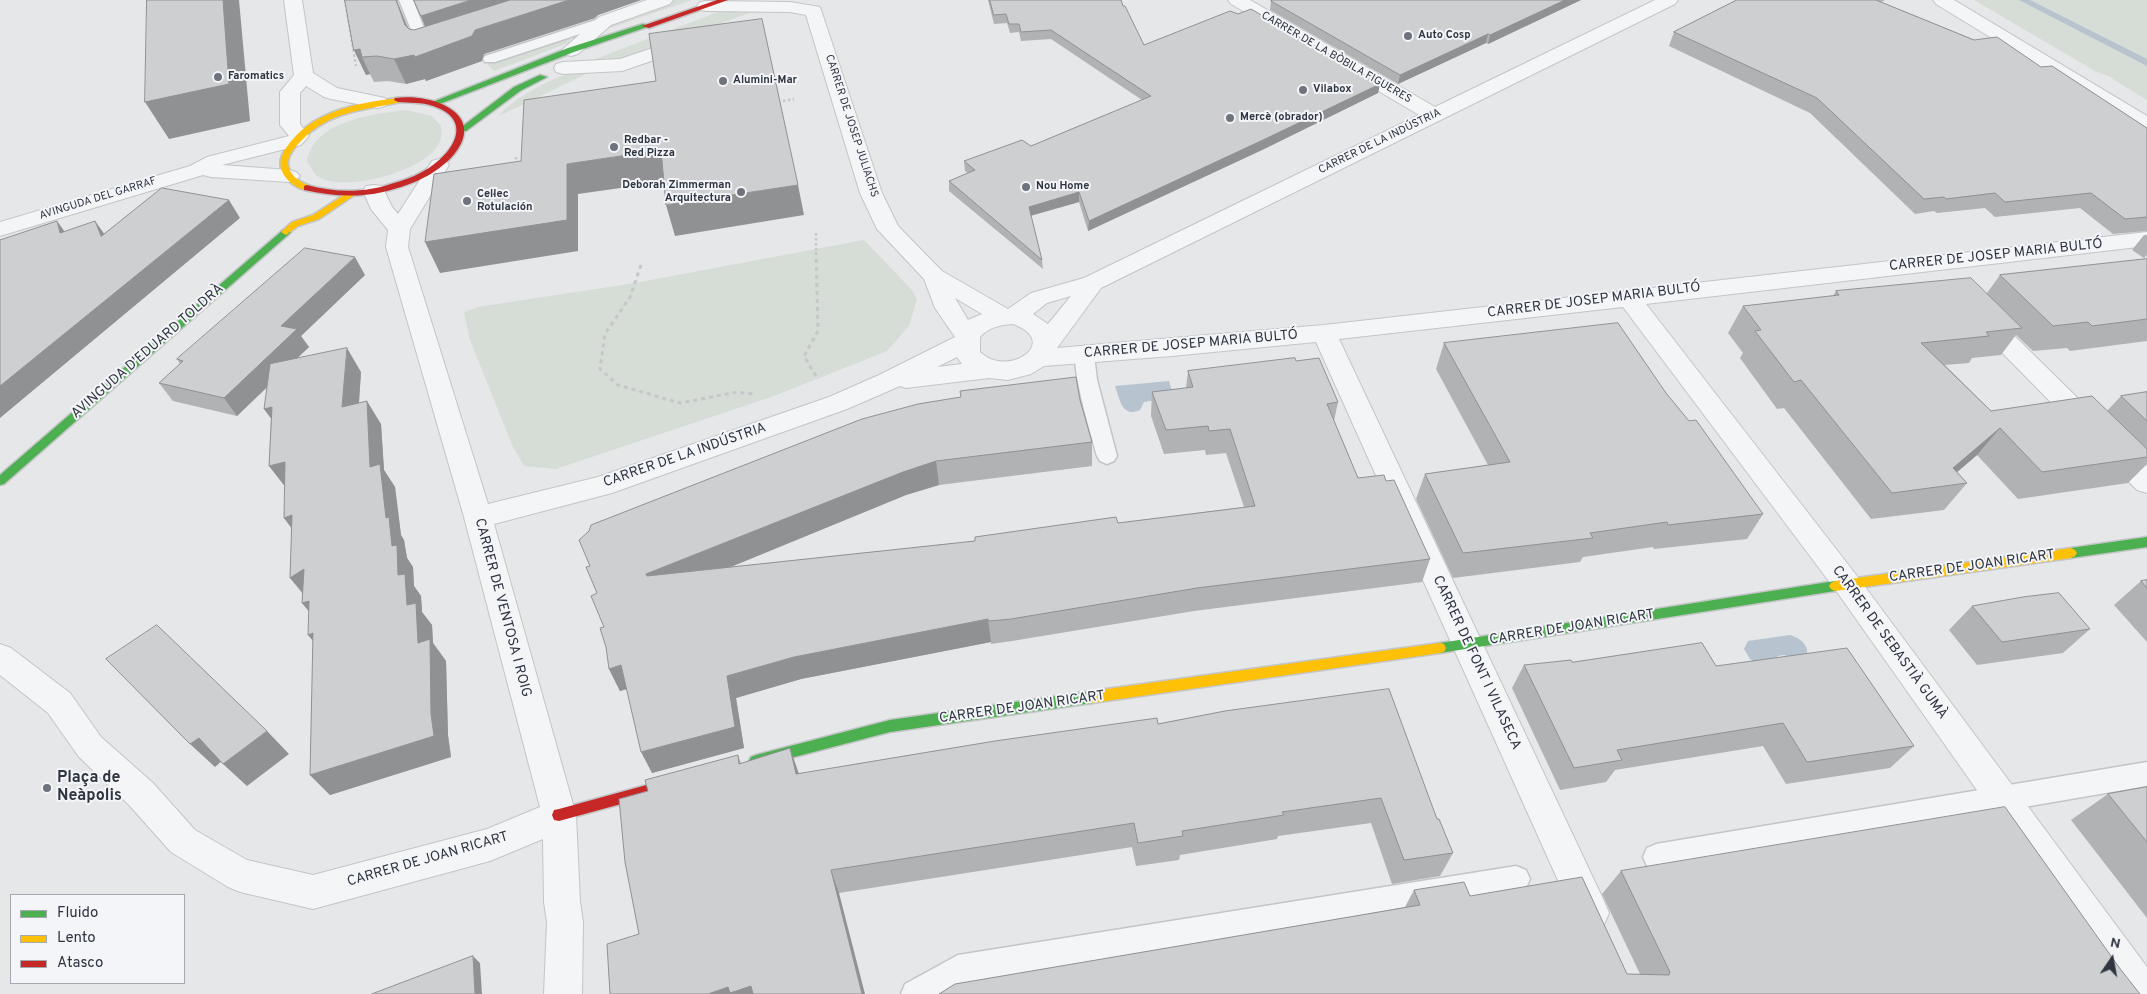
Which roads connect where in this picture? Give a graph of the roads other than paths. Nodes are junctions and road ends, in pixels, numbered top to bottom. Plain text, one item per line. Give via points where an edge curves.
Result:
1 (293, 0) edge
2 (724, 0) edge
3 (810, 0) edge
4 (1237, 0) edge
5 (1669, 0) edge
6 (1942, 0) edge
7 (659, 1) edge
8 (407, 4) edge
9 (424, 4) edge
10 (706, 6) junction
11 (790, 7) junction
12 (605, 21) junction
13 (660, 21) junction
14 (742, 24) edge
15 (705, 37) edge
16 (443, 43) edge
17 (571, 50) junction
18 (490, 59) dead end
19 (563, 68) junction
20 (304, 76) junction
21 (376, 97) junction
22 (434, 103) junction
23 (1434, 115) junction
24 (2147, 125) edge
25 (463, 129) junction
26 (297, 139) junction
27 (439, 165) junction
28 (197, 170) junction
29 (295, 185) junction
30 (374, 191) junction
31 (350, 194) junction
32 (294, 210) dead end
33 (296, 224) junction
34 (0, 229) edge
35 (399, 229) junction
36 (2147, 239) edge
37 (1927, 264) junction
38 (934, 276) junction
39 (1092, 283) junction
40 (1628, 297) junction
41 (1009, 316) junction
42 (1324, 333) junction
43 (967, 340) junction
44 (1043, 351) junction
45 (1084, 355) junction
46 (990, 369) junction
47 (888, 381) junction
48 (1107, 456) dead end
49 (0, 481) edge
50 (2147, 483) edge
51 (478, 517) junction
52 (2147, 542) edge
53 (1847, 584) junction
54 (1467, 644) junction
55 (0, 657) edge
56 (746, 764) edge
57 (2147, 774) edge
58 (698, 776) edge
59 (2001, 798) junction
60 (559, 815) junction
61 (1656, 857) dead end
62 (1516, 880) dead end
63 (1603, 941) edge
64 (564, 994) edge
65 (915, 994) edge
66 (2144, 994) edge

1 - 20 street
2 - 10 street
3 - 11 street
4 - 23 street, CARRER DE LA BÒBILA FIGUERES
5 - 23 street, CARRER DE LA INDÚSTRIA
6 - 24 street
7 - 12 street
8 - 9 lane
8 - 16 lane via 425,49
10 - 11 street
10 - 13 street
11 - 14 street
11 - 38 street, CARRER DE JOSEP JULIACHS via 814,11 871,193 888,229
12 - 17 street
12 - 18 lane via 549,32
13 - 17 street
13 - 19 street
15 - 19 street via 622,65
17 - 22 street
19 - 25 street via 517,90
20 - 21 street via 331,93
20 - 26 street via 290,92 290,125
21 - 22 street
21 - 26 street via 314,125
22 - 25 street via 455,114
23 - 39 street, CARRER DE LA INDÚSTRIA
25 - 27 street via 452,153
26 - 28 street, AVINGUDA DEL GARRAF via 214,161
26 - 29 street via 286,154 284,166
27 - 30 street via 413,179
27 - 35 street
28 - 29 street, AVINGUDA DEL GARRAF
28 - 34 street, AVINGUDA DEL GARRAF
29 - 31 street via 314,191
30 - 31 street
30 - 35 street via 382,209
31 - 33 street, AVINGUDA D'EDUARD TOLDRÀ via 316,217
32 - 33 street
33 - 49 street, AVINGUDA D'EDUARD TOLDRÀ
35 - 51 street, CARRER DE VENTOSA I ROIG via 397,247
36 - 37 street, CARRER DE JOSEP MARIA BULTÓ
37 - 40 street, CARRER DE JOSEP MARIA BULTÓ
37 - 50 street
38 - 41 street, CARRER DE JOSEP JULIACHS
38 - 43 street, CARRER DE JOSEP JULIACHS via 947,308
39 - 41 street, CARRER DE LA INDÚSTRIA via 1039,298
39 - 44 street
40 - 42 street, CARRER DE JOSEP MARIA BULTÓ
40 - 53 street, CARRER DE SEBASTIÀ GUMÀ
41 - 43 street via 978,325
41 - 44 street via 1033,323 1043,332
42 - 45 street, CARRER DE JOSEP MARIA BULTÓ
42 - 54 street, CARRER DE FONT I VILASECA
43 - 46 street via 966,350 971,358
43 - 47 street, CARRER DE LA INDÚSTRIA
44 - 45 street, CARRER DE JOSEP MARIA BULTÓ
44 - 46 street via 1030,365 1017,370
45 - 48 lane via 1087,380
46 - 47 street, CARRER DE LA INDÚSTRIA
47 - 51 street, CARRER DE LA INDÚSTRIA via 602,486
51 - 60 street, CARRER DE VENTOSA I ROIG
52 - 53 street, CARRER DE JOAN RICART
53 - 54 street, CARRER DE JOAN RICART
53 - 59 street, CARRER DE SEBASTIÀ GUMÀ
54 - 56 street, CARRER DE JOAN RICART via 890,726
54 - 63 street, CARRER DE FONT I VILASECA
55 - 60 street, CARRER DE JOAN RICART via 59,703 90,747 141,794 182,841 240,875 313,892 490,844
57 - 59 lane
58 - 60 street, CARRER DE JOAN RICART
59 - 61 lane
59 - 66 street, CARRER DE SEBASTIÀ GUMÀ
60 - 64 street, CARRER DE VENTOSA I ROIG via 565,922
62 - 65 lane via 958,970

